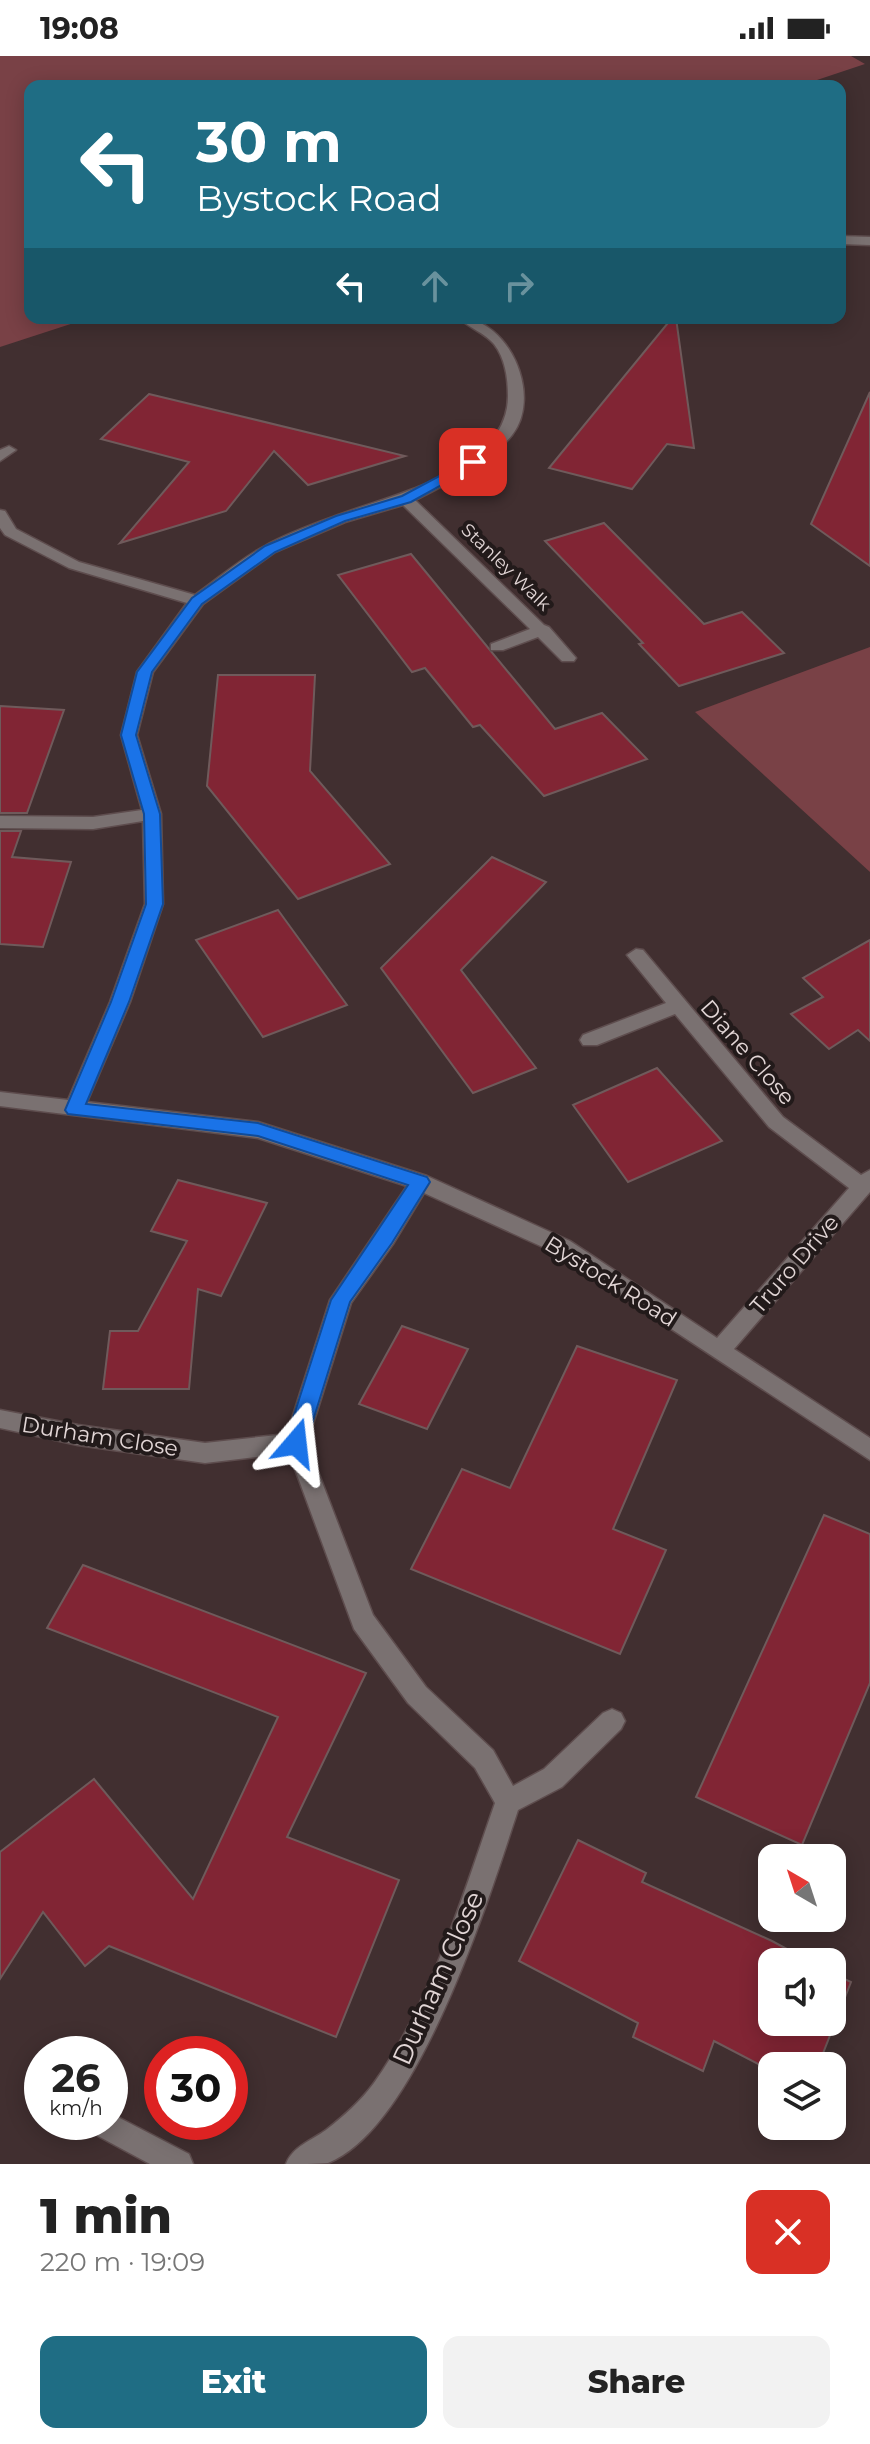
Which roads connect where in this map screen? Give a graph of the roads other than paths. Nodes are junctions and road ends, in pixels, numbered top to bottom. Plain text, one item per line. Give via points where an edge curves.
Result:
1 (846, 241) edge
2 (868, 246) edge
3 (475, 324) edge
4 (406, 499) junction
5 (0, 514) edge
6 (197, 601) junction
7 (543, 630) junction
8 (497, 647) dead end
9 (568, 658) dead end
10 (152, 814) junction
11 (0, 822) edge
12 (636, 955) dead end
13 (677, 1006) junction
14 (590, 1040) dead end
15 (0, 1099) edge
16 (74, 1110) junction
17 (420, 1182) junction
18 (866, 1182) edge
19 (720, 1350) junction
20 (0, 1419) edge
21 (296, 1443) junction
22 (870, 1450) edge
23 (612, 1721) dead end
24 (508, 1802) junction
25 (128, 2137) edge
26 (179, 2164) edge
27 (300, 2164) edge

1 - 2 street
3 - 4 street via 499,341 509,359 517,393 512,421 488,452
4 - 6 street via 340,519 270,549
4 - 7 street, Stanley Walk
5 - 6 street via 10,532 74,565
6 - 10 street via 145,672 129,735
7 - 8 street, Stanley Walk
7 - 9 street, Stanley Walk
10 - 11 street via 93,823
10 - 16 street via 154,904
12 - 13 street, Diane Close
13 - 14 street, Diane Close
13 - 18 street, Diane Close via 776,1122
15 - 16 street, Bystock Road
16 - 17 street, Bystock Road via 258,1130
17 - 19 street, Bystock Road via 563,1247
17 - 21 street via 341,1300
18 - 19 street, Truro Drive
19 - 22 street, Bystock Road
20 - 21 street, Durham Close via 205,1453
21 - 24 street via 363,1621 417,1695 484,1759
23 - 24 street via 553,1778
24 - 27 street, Durham Close via 461,1937 393,2079 370,2111 332,2145
25 - 26 street

